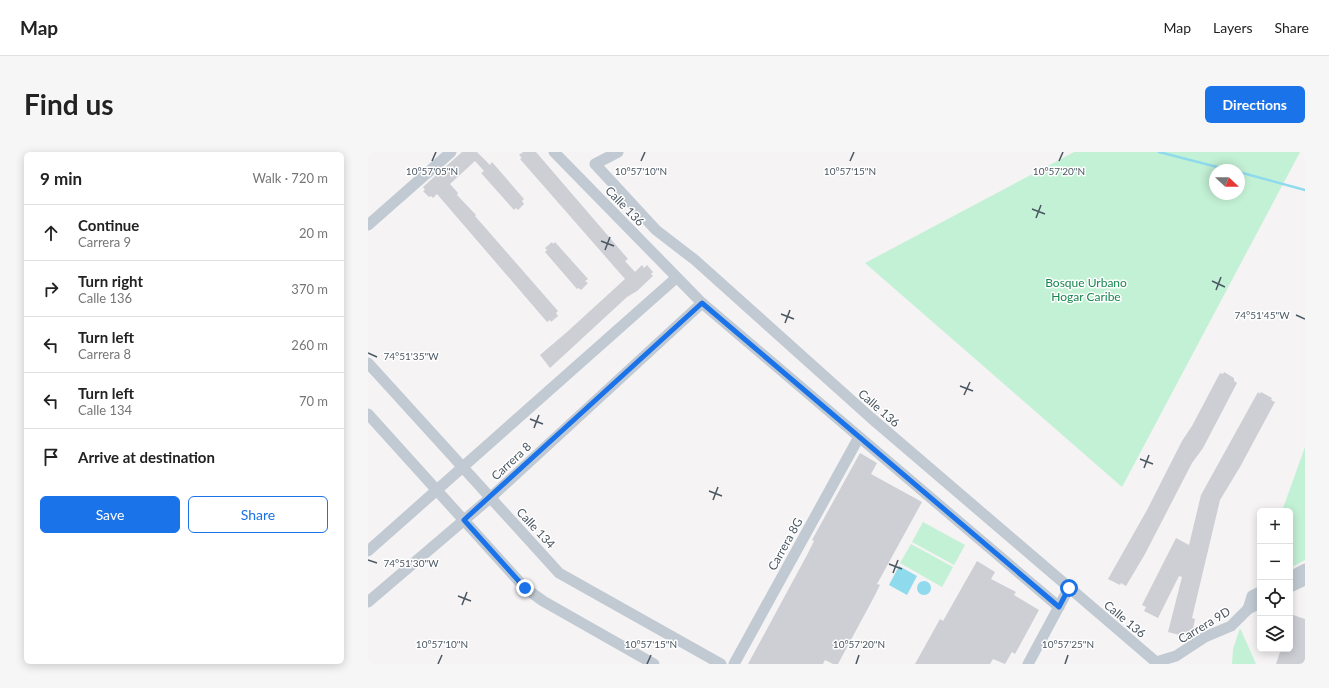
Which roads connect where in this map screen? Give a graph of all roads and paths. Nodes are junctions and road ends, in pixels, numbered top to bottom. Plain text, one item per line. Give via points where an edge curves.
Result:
1 (451, 152) edge
2 (554, 152) edge
3 (618, 152) edge
4 (368, 225) edge
5 (676, 278) junction
6 (702, 303) junction
7 (368, 363) edge
8 (368, 414) edge
9 (859, 437) junction
10 (462, 468) junction
11 (437, 490) junction
12 (490, 498) junction
13 (464, 520) junction
14 (368, 551) edge
15 (1305, 569) edge
16 (1293, 575) edge
17 (1305, 580) edge
18 (1293, 586) edge
19 (1069, 588) junction
20 (1257, 594) edge
21 (368, 602) edge
22 (1257, 604) edge
23 (1059, 607) junction
24 (1248, 609) junction
25 (1156, 662) joint
26 (654, 664) edge
27 (721, 664) edge
28 (734, 664) edge
29 (1028, 664) edge

1 - 4 street
2 - 5 street, Calle 136
3 - 19 street, Calle 136 via 595,164 656,230 695,260 870,417
5 - 6 street, Calle 136
5 - 10 street
6 - 9 street, Calle 136
6 - 12 street, Carrera 8
7 - 10 street, Calle 134
8 - 11 street
9 - 23 street, Calle 136
9 - 28 street, Carrera 8G
10 - 11 street
10 - 12 street, Calle 134
11 - 13 street
11 - 14 street
12 - 13 street, Carrera 8
12 - 27 street, Calle 134 via 559,573
13 - 21 street, Carrera 8
13 - 26 street via 525,588 543,601
15 - 16 street
17 - 18 street
19 - 23 street
19 - 25 street, Calle 136 via 1121,627
20 - 24 street via 1252,596
22 - 24 street, Carrera 9D
23 - 29 street
24 - 25 street, Carrera 9D via 1231,626 1205,637 1176,656

